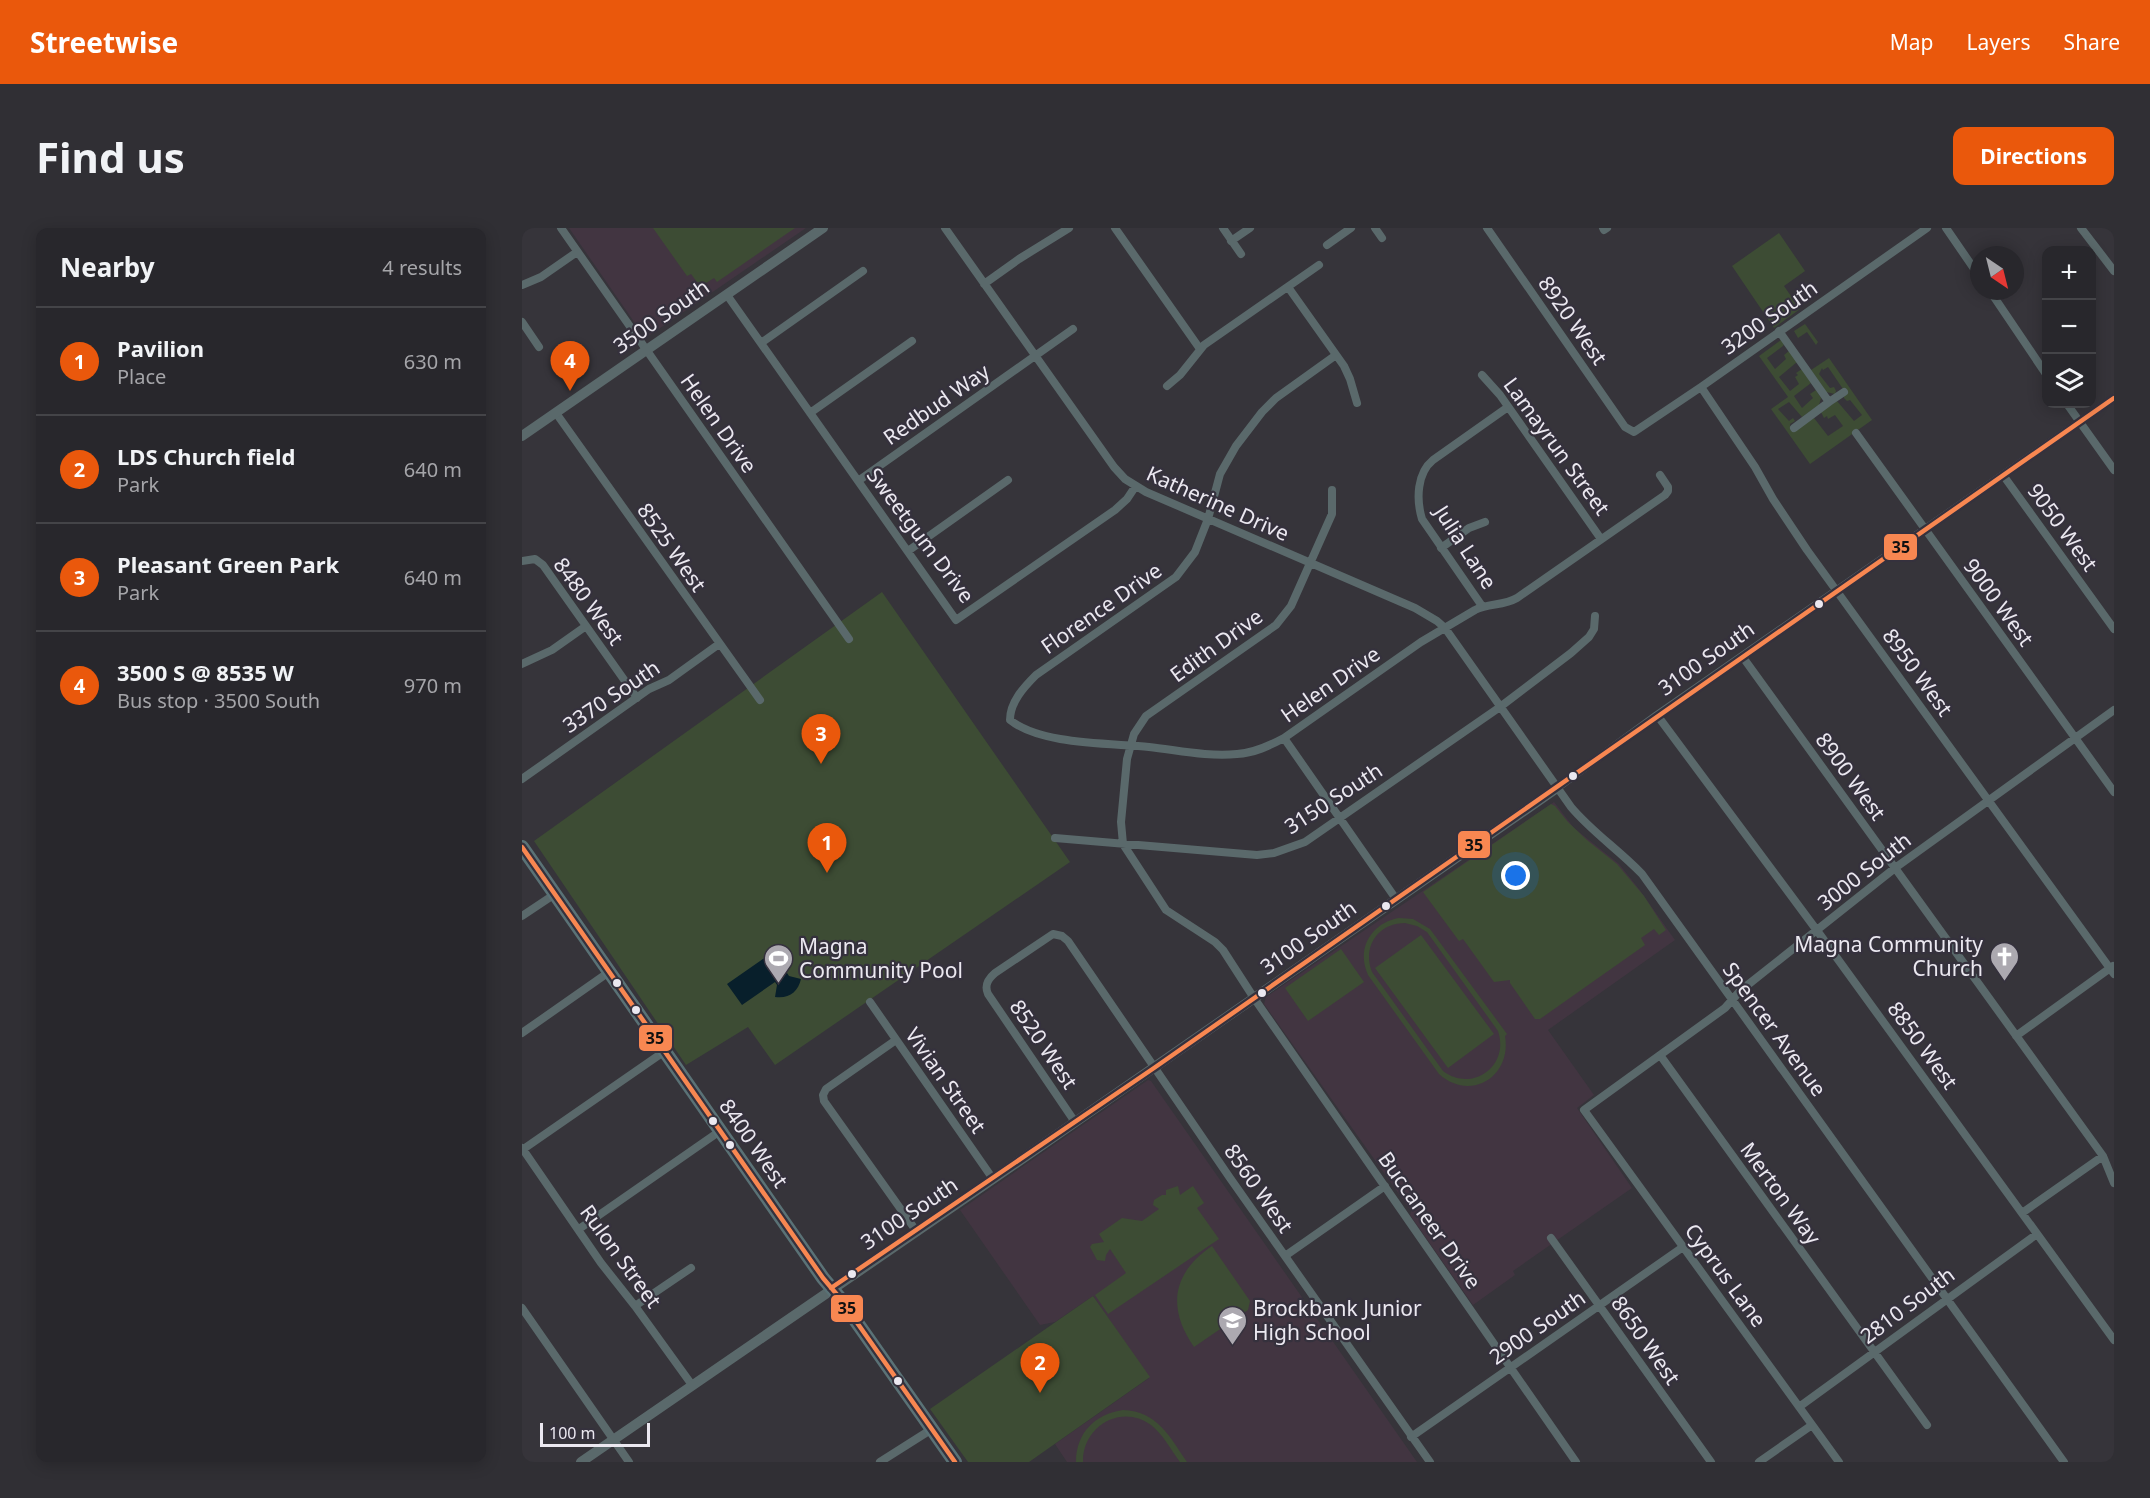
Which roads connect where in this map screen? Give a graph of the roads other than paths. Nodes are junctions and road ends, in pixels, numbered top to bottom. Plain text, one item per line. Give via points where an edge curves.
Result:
1 (561, 228) edge
2 (823, 228) edge
3 (945, 228) edge
4 (1069, 228) edge
5 (1115, 228) edge
6 (1222, 228) edge
7 (1250, 228) edge
8 (1351, 228) edge
9 (1375, 228) edge
10 (1487, 228) edge
11 (1927, 228) edge
12 (1946, 228) edge
13 (2081, 228) edge
14 (1382, 238) dead end
15 (1231, 241) junction
16 (1327, 245) dead end
17 (577, 252) junction
18 (1241, 254) dead end
19 (1970, 263) edge
20 (1319, 265) dead end
21 (863, 271) dead end
22 (2114, 271) edge
23 (984, 284) junction
24 (522, 285) edge
25 (1288, 287) junction
26 (727, 295) junction
27 (1996, 300) edge
28 (522, 322) edge
29 (1073, 329) dead end
30 (1779, 332) junction
31 (912, 341) dead end
32 (761, 343) junction
33 (539, 347) dead end
34 (1200, 349) junction
35 (646, 351) junction
36 (1336, 355) junction
37 (1035, 356) junction
38 (2042, 368) edge
39 (1482, 375) dead end
40 (1167, 386) dead end
41 (1701, 387) junction
42 (1844, 392) dead end
43 (2114, 398) edge
44 (1829, 402) junction
45 (1357, 403) dead end
46 (1508, 407) junction
47 (2070, 408) edge
48 (556, 413) junction
49 (810, 413) junction
50 (2079, 422) junction
51 (1794, 428) dead end
52 (1631, 431) joint
53 (1856, 433) dead end
54 (522, 436) edge
55 (2114, 470) edge
56 (1660, 475) dead end
57 (2003, 475) junction
58 (1008, 480) dead end
59 (858, 481) junction
60 (1135, 487) junction
61 (1332, 490) dead end
62 (1208, 519) junction
63 (1485, 522) dead end
64 (1924, 530) junction
65 (1601, 539) junction
66 (1442, 548) junction
67 (908, 551) junction
68 (526, 560) edge
69 (1310, 563) junction
70 (1837, 591) junction
71 (1482, 606) junction
72 (1595, 616) dead end
73 (586, 626) junction
74 (1445, 628) junction
75 (2114, 629) edge
76 (849, 639) dead end
77 (719, 644) junction
78 (1742, 656) junction
79 (522, 664) edge
80 (637, 698) junction
81 (760, 700) dead end
82 (1500, 706) junction
83 (2114, 710) edge
84 (1657, 715) junction
85 (1010, 720) joint
86 (1284, 738) junction
87 (2075, 738) junction
88 (1130, 745) junction
89 (522, 778) edge
90 (1557, 788) junction
91 (2114, 792) edge
92 (1989, 801) junction
93 (1340, 818) junction
94 (1055, 838) dead end
95 (1123, 844) junction
96 (522, 847) edge
97 (1895, 868) junction
98 (555, 894) junction
99 (1396, 899) junction
100 (522, 916) edge
101 (1817, 931) junction
102 (1060, 935) joint
103 (2112, 969) edge
104 (609, 972) junction
105 (1254, 998) junction
106 (1732, 1001) junction
107 (870, 1002) dead end
108 (522, 1033) edge
109 (2016, 1036) junction
110 (896, 1040) junction
111 (665, 1051) junction
112 (1660, 1055) junction
113 (1155, 1066) junction
114 (1584, 1110) joint
115 (1075, 1122) junction
116 (720, 1131) junction
117 (522, 1149) edge
118 (2103, 1156) junction
119 (993, 1179) junction
120 (2114, 1183) edge
121 (1385, 1186) junction
122 (2022, 1213) junction
123 (579, 1229) junction
124 (917, 1232) junction
125 (2037, 1234) junction
126 (1551, 1238) dead end
127 (1683, 1247) junction
128 (1285, 1256) junction
129 (691, 1269) dead end
130 (831, 1288) junction
131 (1948, 1299) junction
132 (1599, 1305) junction
133 (635, 1306) junction
134 (522, 1308) edge
135 (2114, 1340) edge
136 (1874, 1353) junction
137 (1510, 1367) junction
138 (692, 1385) junction
139 (1799, 1407) junction
140 (1812, 1425) junction
141 (1927, 1425) dead end
142 (932, 1429) junction
143 (1411, 1437) junction
144 (613, 1439) junction
145 (580, 1462) edge
146 (629, 1462) edge
147 (880, 1462) edge
148 (955, 1462) edge
149 (1430, 1462) edge
150 (1576, 1462) edge
151 (1711, 1462) edge
152 (1760, 1462) edge
153 (1839, 1462) edge
154 (2064, 1462) edge

1 - 17 street, Helen Drive
2 - 26 street, 3500 South
3 - 23 street, Katherine Drive
4 - 23 street
5 - 34 street
6 - 15 street
7 - 15 street
8 - 16 street
9 - 14 street
10 - 52 street, 8920 West
11 - 30 street, 3200 South
12 - 19 street
13 - 22 street
15 - 18 street
17 - 24 street
17 - 35 street, Helen Drive
20 - 25 street
21 - 32 street
23 - 37 street, Katherine Drive
25 - 34 street
25 - 36 street
26 - 32 street, Sweetgum Drive
26 - 35 street, 3500 South
27 - 38 street
28 - 33 street
29 - 37 street, Redbud Way
30 - 41 street, 3200 South
30 - 44 street
31 - 49 street
32 - 49 street, Sweetgum Drive
34 - 40 street
35 - 48 street, 3500 South
35 - 76 street, Helen Drive
36 - 45 street via 1350,379
36 - 62 street, Florence Drive via 1262,412 1227,460
37 - 59 street, Redbud Way
37 - 60 street, Katherine Drive via 1114,467
39 - 46 street, Lamayrun Street
41 - 52 street, 3200 South via 1637,431
41 - 70 street, 8950 West via 1782,514
42 - 44 street
43 - 50 street, 3100 South
44 - 51 street
46 - 65 street, Lamayrun Street
46 - 66 street, Julia Lane via 1433,460 1421,474 1420,515
47 - 50 street
48 - 54 street, 3500 South
48 - 77 street, 8525 West
49 - 59 street, Sweetgum Drive
50 - 55 street
50 - 57 street, 3100 South
53 - 64 street, 9000 West
56 - 65 street, Helen Drive via 1668,492
57 - 64 street, 3100 South
57 - 75 street, 9050 West
58 - 67 street
59 - 67 street, Sweetgum Drive
60 - 62 street, Katherine Drive
60 - 67 street, Sweetgum Drive via 1115,510 956,620
61 - 69 street, Edith Drive via 1332,514
62 - 69 street, Katherine Drive
62 - 85 street, Florence Drive via 1195,552 1176,578 1036,675 1020,693 1010,711
63 - 66 street via 1469,528
64 - 70 street, 3100 South
64 - 87 street, 9000 West
65 - 71 street, Helen Drive via 1517,598
66 - 71 street, Julia Lane
68 - 73 street, 8480 West via 535,559 543,565
69 - 74 street, Katherine Drive via 1415,608
69 - 88 street, Edith Drive via 1291,606 1276,625 1146,716
70 - 78 street, 3100 South
70 - 92 street, 8950 West
71 - 74 street, Helen Drive
72 - 82 street, 3150 South via 1594,628 1580,646
73 - 79 street via 552,650
73 - 80 street, 8480 West
74 - 82 street, Spencer Avenue
74 - 86 street, Helen Drive
77 - 80 street, 3370 South
77 - 81 street, 8525 West
78 - 84 street, 3100 South
78 - 97 street, 8900 West
80 - 89 street, 3370 South
82 - 90 street, Spencer Avenue
82 - 93 street, 3150 South
83 - 87 street, 3000 South
84 - 90 street, 3100 South
84 - 101 street, 8850 West
85 - 88 street, Helen Drive via 1025,729 1060,738
86 - 88 street, Helen Drive via 1262,749 1238,754
86 - 93 street
87 - 91 street, 9000 West
87 - 92 street, 3000 South
88 - 95 street, Edith Drive via 1121,822
90 - 99 street, 3100 South
90 - 106 street, Spencer Avenue via 1583,822 1642,874
92 - 97 street, 3000 South
92 - 103 street, 8950 West
93 - 95 street, 3150 South via 1305,842 1274,853 1257,855
93 - 99 street
94 - 95 street, 3150 South
95 - 105 street, Buccaneer Drive via 1166,910 1223,950
96 - 98 main road, 8400 West
97 - 101 street, 3000 South
97 - 109 street, 8900 West
98 - 100 street
98 - 104 main road, 8400 West
99 - 105 street, 3100 South
101 - 106 street, 3000 South
101 - 122 street, 8850 West
102 - 113 street, 8560 West
102 - 115 street, 8520 West via 1044,939 995,973 986,986
103 - 109 street
104 - 108 street
104 - 111 main road, 8400 West
105 - 113 street, 3100 South
105 - 121 street, Buccaneer Drive
106 - 112 street, 3000 South
106 - 131 street, Spencer Avenue
107 - 110 street, Vivian Street
109 - 118 street, 8900 West
110 - 119 street, Vivian Street
110 - 124 street via 823,1095
111 - 116 main road, 8400 West
111 - 117 street
112 - 114 street, 3000 South
112 - 136 street, Merton Way
113 - 115 street, 3100 South
113 - 128 street, 8560 West
114 - 127 street, Cyprus Lane
115 - 119 street, 3100 South
116 - 123 street
116 - 130 main road, 8400 West
117 - 123 street, Rulon Street
118 - 120 street, 8900 West
118 - 122 street
119 - 124 street, 3100 South
121 - 128 street
121 - 137 street, Buccaneer Drive
122 - 125 street, 8850 West
123 - 133 street, Rulon Street
124 - 130 street, 3100 South
125 - 131 street, 2810 South
125 - 135 street, 8850 West
126 - 132 street, 8650 West
127 - 132 street, 2900 South
127 - 139 street, Cyprus Lane
128 - 143 street, 8560 West
129 - 133 street
130 - 138 street, 3100 South
130 - 142 main road, 8400 West
131 - 136 street, 2810 South
131 - 154 street, Spencer Avenue
132 - 137 street, 2900 South
132 - 151 street, 8650 West
133 - 138 street, Rulon Street
134 - 144 street
136 - 139 street, 2810 South
136 - 141 street, Merton Way
137 - 143 street, 2900 South
137 - 150 street, Buccaneer Drive
138 - 144 street, 3100 South
139 - 140 street, Cyprus Lane
140 - 152 street
140 - 153 street, Cyprus Lane
142 - 147 street
142 - 148 main road, 8400 West
143 - 149 street, 8560 West
144 - 145 street, 3100 South
144 - 146 street

